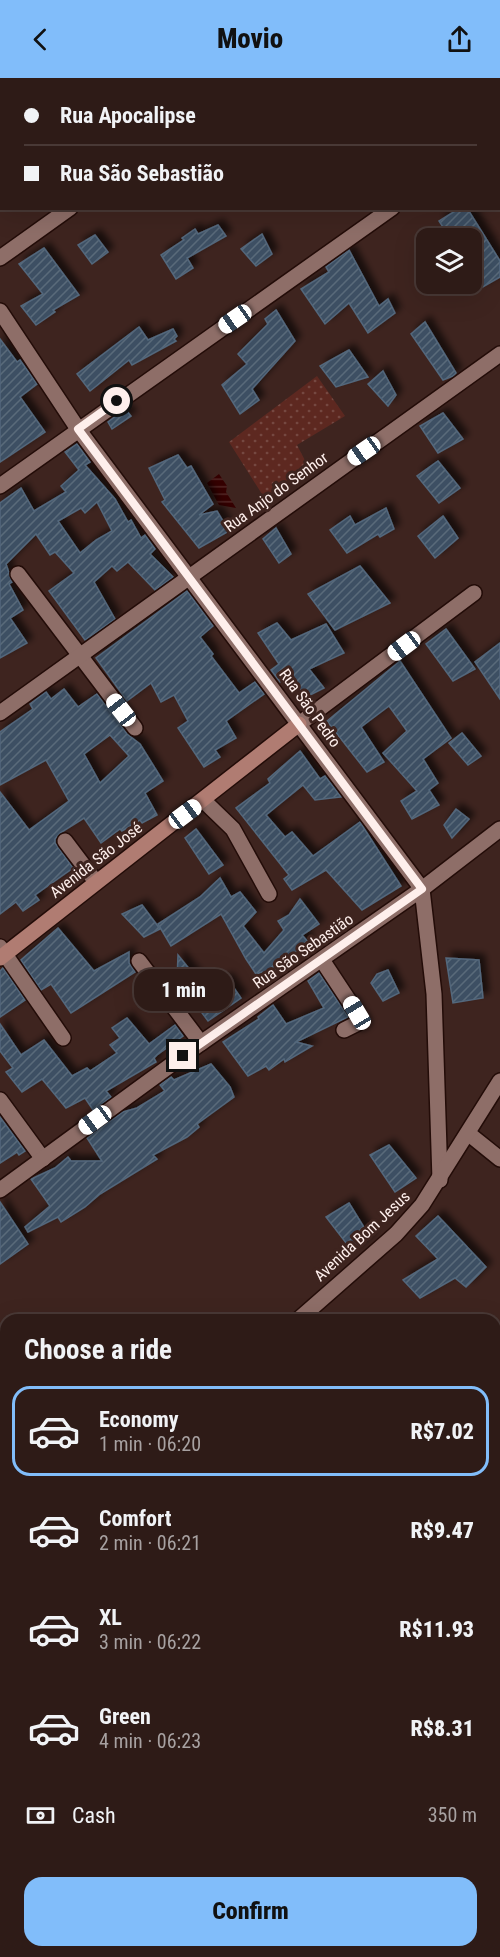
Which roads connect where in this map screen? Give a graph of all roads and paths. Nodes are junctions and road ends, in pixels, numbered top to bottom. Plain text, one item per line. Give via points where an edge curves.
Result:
1 (67, 210) edge
2 (389, 210) edge
3 (0, 258) edge
4 (0, 311) edge
5 (500, 354) edge
6 (78, 429) junction
7 (0, 486) edge
8 (18, 574) dead end
9 (190, 576) junction
10 (474, 593) dead end
11 (78, 656) junction
12 (0, 713) edge
13 (299, 724) junction
14 (135, 728) dead end
15 (203, 800) junction
16 (500, 829) edge
17 (65, 841) dead end
18 (96, 882) junction
19 (422, 889) junction
20 (269, 894) dead end
21 (2, 953) edge
22 (322, 960) junction
23 (140, 961) dead end
24 (344, 1030) dead end
25 (63, 1038) dead end
26 (201, 1043) junction
27 (500, 1081) edge
28 (0, 1100) edge
29 (469, 1134) junction
30 (43, 1159) junction
31 (500, 1159) edge
32 (440, 1180) junction
33 (0, 1190) edge
34 (305, 1314) edge

1 - 3 street
2 - 6 street
4 - 6 street, Rua São Pedro
5 - 9 street, Rua Anjo do Senhor
6 - 7 street
6 - 9 street, Rua São Pedro
8 - 11 street
9 - 11 street
9 - 13 street, Rua São Pedro
10 - 13 street
11 - 12 street
11 - 14 street
13 - 15 street, Avenida São José
13 - 19 street, Rua São Pedro
15 - 18 street, Avenida São José
15 - 20 street via 233,829
16 - 19 street, Rua São Sebastião
17 - 18 street
18 - 21 street, Avenida São José
19 - 22 street, Rua São Sebastião
19 - 32 street via 434,994
21 - 25 street
22 - 24 street via 357,1013 358,1023
22 - 26 street, Rua São Sebastião
23 - 26 street
26 - 30 street, Rua São Sebastião
27 - 29 street, Avenida Bom Jesus
28 - 30 street
29 - 31 street
29 - 32 street, Avenida Bom Jesus
30 - 33 street, Rua São Sebastião
32 - 34 street, Avenida Bom Jesus via 396,1234

